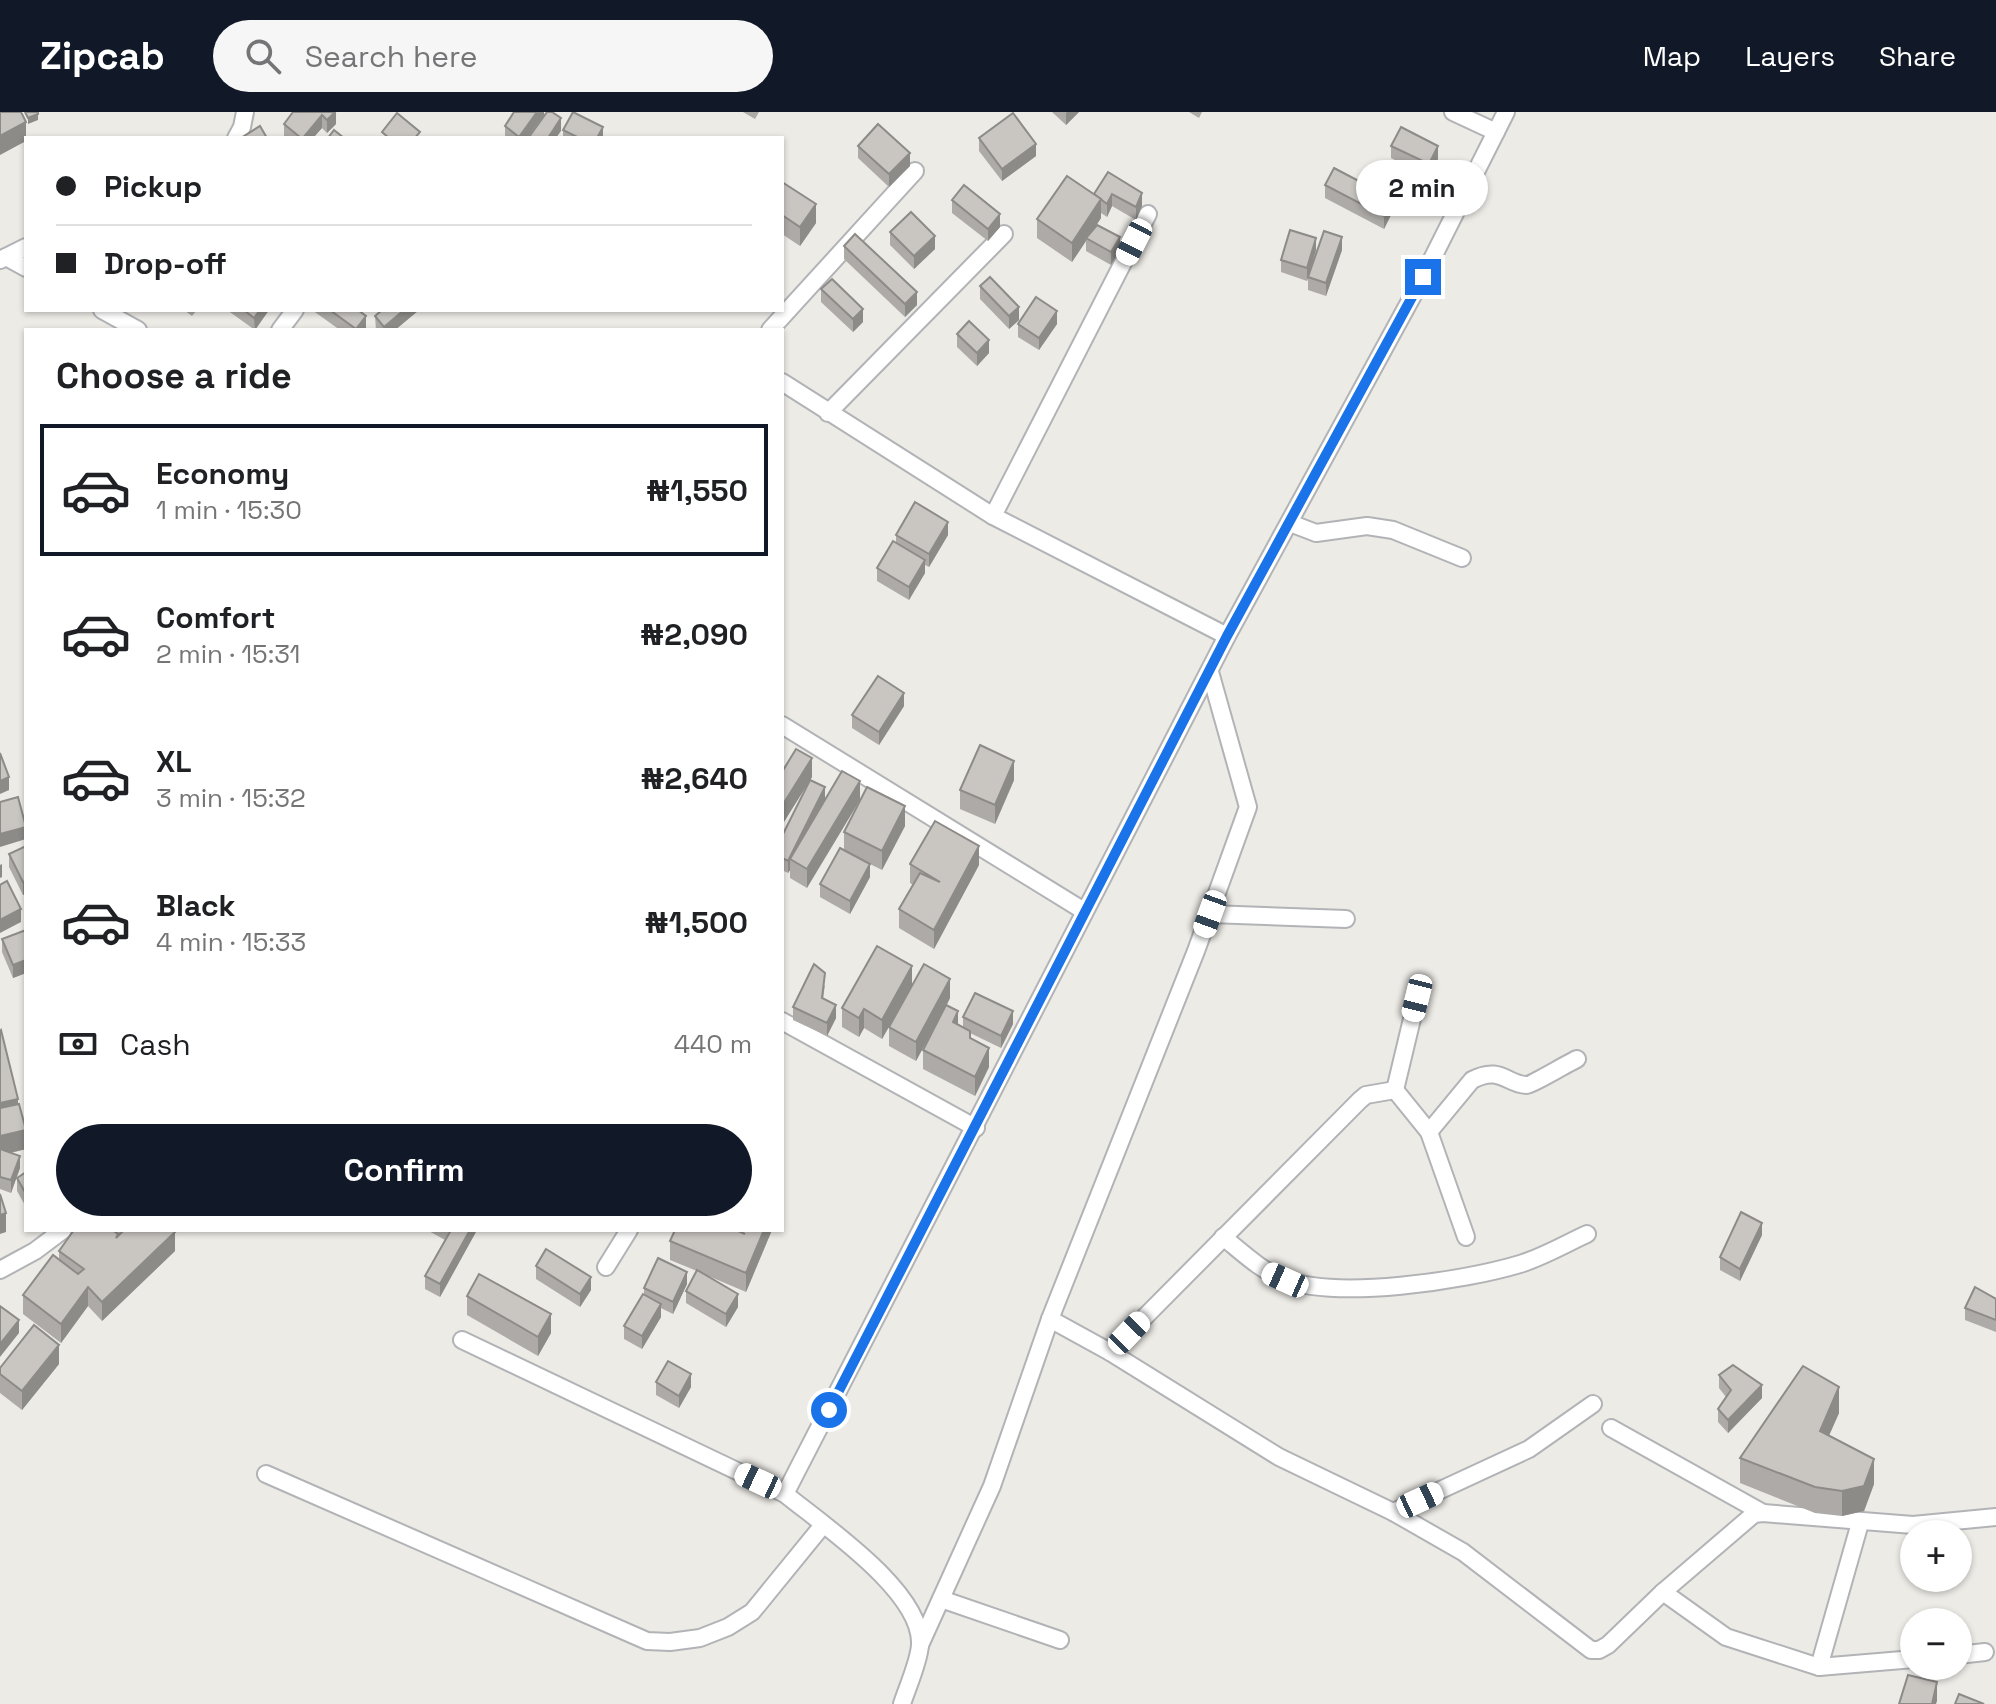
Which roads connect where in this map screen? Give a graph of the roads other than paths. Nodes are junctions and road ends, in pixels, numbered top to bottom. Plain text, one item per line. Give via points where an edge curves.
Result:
1 (245, 112) edge
2 (1453, 112) edge
3 (1506, 112) edge
4 (1496, 132) junction
5 (237, 136) edge
6 (915, 171) dead end
7 (1148, 214) dead end
8 (1004, 234) dead end
9 (24, 248) edge
10 (3, 258) edge
11 (24, 267) edge
12 (106, 312) edge
13 (134, 328) edge
14 (772, 328) edge
15 (784, 383) edge
16 (828, 413) junction
17 (993, 516) junction
18 (1290, 523) junction
19 (1462, 558) dead end
20 (1227, 636) junction
21 (1210, 672) junction
22 (784, 726) edge
23 (1084, 911) junction
24 (1210, 914) junction
25 (1346, 919) dead end
26 (1417, 998) dead end
27 (784, 1022) edge
28 (1577, 1059) dead end
29 (1395, 1090) junction
30 (976, 1128) junction
31 (1429, 1132) junction
32 (60, 1232) edge
33 (628, 1232) edge
34 (1587, 1234) dead end
35 (1223, 1237) junction
36 (1466, 1237) dead end
37 (606, 1267) dead end
38 (0, 1270) edge
39 (1050, 1319) junction
40 (462, 1340) dead end
41 (1110, 1352) junction
42 (1593, 1404) dead end
43 (1611, 1428) dead end
44 (266, 1474) dead end
45 (785, 1494) junction
46 (1393, 1512) junction
47 (1763, 1513) junction
48 (1996, 1517) edge
49 (1860, 1523) junction
50 (823, 1525) junction
51 (1663, 1592) junction
52 (941, 1599) junction
53 (1060, 1640) dead end
54 (920, 1645) junction
55 (1985, 1652) dead end
56 (1972, 1653) edge
57 (1900, 1660) edge
58 (1819, 1667) junction
59 (902, 1704) edge

1 - 5 street
2 - 4 street
3 - 4 street
4 - 18 street
6 - 14 street
7 - 17 street
8 - 16 street
9 - 10 street
10 - 11 street
12 - 13 street
15 - 16 street
16 - 17 street
17 - 20 street
18 - 19 street via 1316,533 1367,526 1393,530
18 - 20 street
20 - 21 street
21 - 23 street
21 - 24 street via 1248,800
22 - 23 street
23 - 30 street
24 - 25 street
24 - 39 street
26 - 29 street
27 - 30 street
28 - 31 street via 1528,1085 1501,1075 1478,1077
29 - 31 street
29 - 35 street via 1360,1100
30 - 45 street
31 - 36 street
32 - 38 street
33 - 37 street
34 - 35 street via 1522,1264 1457,1280 1346,1288 1285,1280 1266,1272
35 - 41 street
39 - 41 street
39 - 52 street via 992,1486
40 - 45 street
41 - 46 street via 1279,1457
42 - 46 street via 1529,1449
43 - 47 street
44 - 50 street via 647,1641 700,1638 752,1612
45 - 50 street
46 - 51 street via 1463,1552 1591,1650 1608,1645
47 - 49 street
47 - 51 street via 1747,1518
48 - 49 street via 1913,1525
49 - 58 street
50 - 54 street via 902,1596 915,1616
51 - 58 street via 1726,1637
52 - 53 street
52 - 54 street
54 - 59 street
55 - 56 street
57 - 58 street

